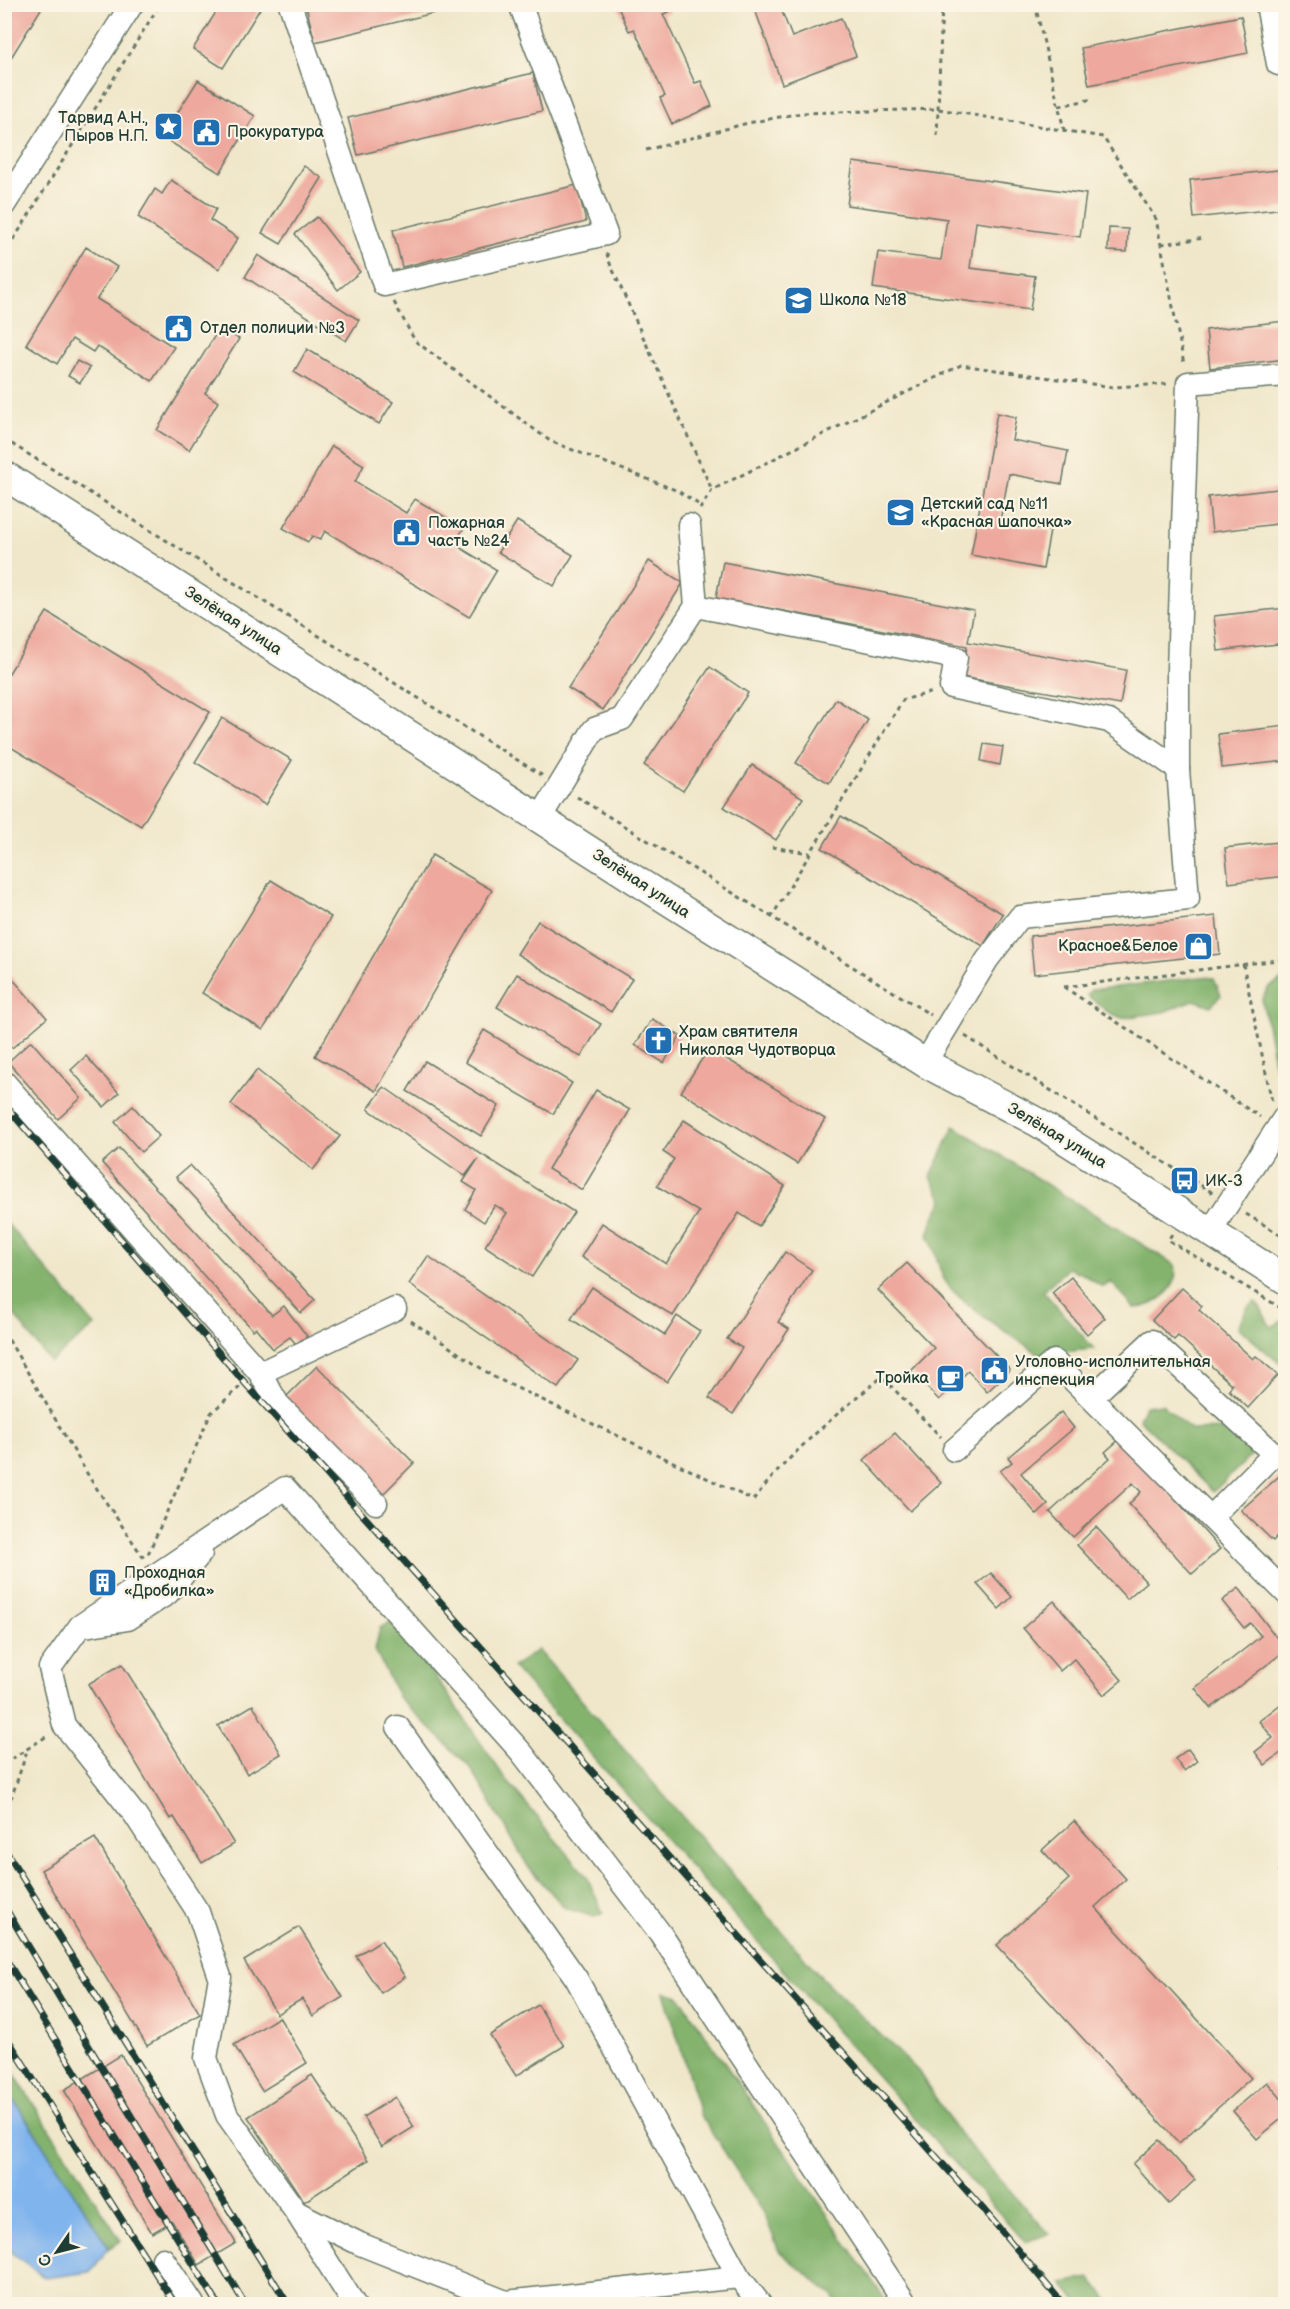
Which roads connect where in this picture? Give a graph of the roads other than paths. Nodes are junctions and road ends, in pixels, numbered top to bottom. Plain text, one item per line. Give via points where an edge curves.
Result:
1 (132, 4) edge
2 (290, 4) edge
3 (520, 4) edge
4 (1267, 4) edge
5 (1286, 63) edge
6 (4, 204) edge
7 (1286, 375) edge
8 (4, 475) edge
9 (695, 516) road end
10 (696, 606) junction
11 (1178, 769) junction
12 (540, 818) junction
13 (925, 1063) junction
14 (4, 1082) edge
15 (1281, 1121) edge
16 (1209, 1233) junction
17 (1282, 1272) edge
18 (395, 1309) road end
19 (260, 1373) junction
20 (1092, 1397) junction
21 (1280, 1448) edge
22 (954, 1450) dead end
23 (376, 1503) dead end
24 (1212, 1516) junction
25 (1286, 1593) edge
26 (398, 1726) dead end
27 (296, 2212) junction
28 (163, 2259) dead end
29 (739, 2277) junction
30 (193, 2304) edge
31 (354, 2304) edge
32 (760, 2304) edge
33 (906, 2304) edge

1 - 6 street
2 - 3 street via 384,285 606,234
4 - 5 street via 1278,64
7 - 11 street via 1188,383
8 - 12 main road, Зелёная улица
9 - 10 street
10 - 11 street via 956,658 951,687 1109,721
10 - 12 street via 622,719 594,729
11 - 13 street via 1188,899 1020,917 987,960
12 - 13 main road, Зелёная улица
13 - 16 main road, Зелёная улица via 1037,1122
14 - 19 street
15 - 16 street
16 - 17 main road, Зелёная улица
18 - 19 street
19 - 23 street via 278,1404
20 - 21 street via 1152,1341
20 - 22 street via 1054,1361
20 - 24 street
21 - 24 street
24 - 25 street
26 - 29 street via 576,1978
27 - 29 street via 360,2244 506,2302
27 - 31 street
27 - 33 street via 227,2115 206,2058 220,1977 198,1912 135,1815 64,1725 50,1668 80,1626 285,1488 522,1753 660,1933
28 - 30 street
29 - 32 street

